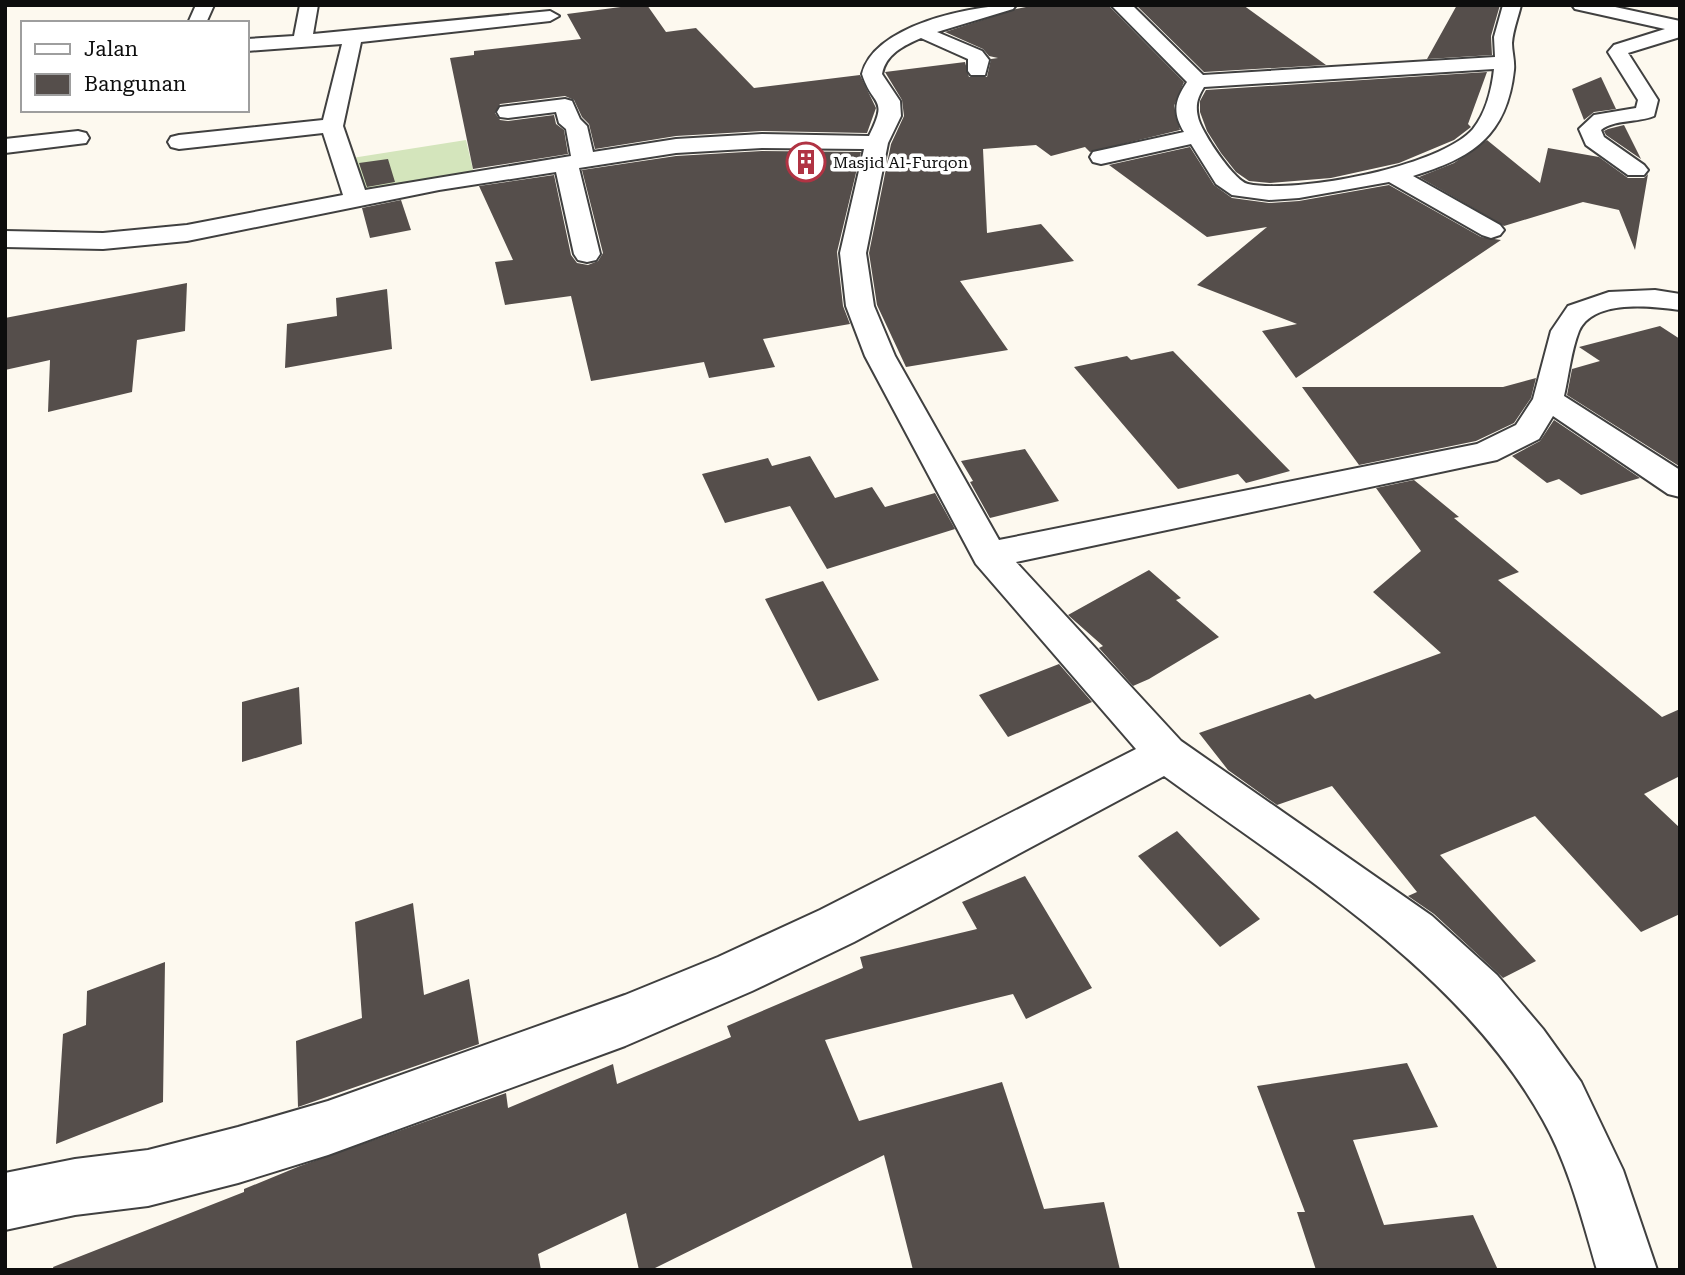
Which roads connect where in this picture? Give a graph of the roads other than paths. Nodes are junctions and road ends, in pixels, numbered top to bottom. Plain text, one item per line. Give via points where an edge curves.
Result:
1 (205, 5) edge
2 (309, 5) edge
3 (1007, 5) edge
4 (1120, 5) edge
5 (1512, 5) edge
6 (1581, 5) edge
7 (550, 16) dead end
8 (198, 21) edge
9 (1680, 29) edge
10 (922, 32) junction
11 (354, 37) junction
12 (303, 40) junction
13 (248, 45) edge
14 (1505, 62) junction
15 (978, 71) dead end
16 (1198, 81) junction
17 (508, 112) dead end
18 (332, 126) junction
19 (1195, 136) junction
20 (78, 138) dead end
21 (179, 142) dead end
22 (877, 144) junction
23 (5, 146) edge
24 (1101, 157) dead end
25 (574, 162) junction
26 (1636, 170) dead end
27 (1393, 175) junction
28 (356, 198) junction
29 (1491, 230) dead end
30 (5, 239) edge
31 (587, 254) dead end
32 (1680, 302) edge
33 (1548, 399) junction
34 (1680, 486) edge
35 (989, 555) junction
36 (1166, 754) junction
37 (5, 1202) edge
38 (1628, 1270) edge

1 - 8 street
2 - 12 street
3 - 10 street
4 - 16 street
5 - 14 street via 1503,44
6 - 9 street
7 - 11 street via 422,23
9 - 26 street via 1620,48 1618,52 1648,100 1646,110 1605,118 1590,129 1594,140
10 - 15 street via 975,55
10 - 22 street via 889,47 874,62 872,73 890,101 890,116
11 - 12 street
11 - 18 street
12 - 13 street
14 - 16 street
14 - 27 street via 1498,103 1479,135 1448,158
16 - 19 street via 1185,107
17 - 25 street via 565,106 570,123 576,126
18 - 21 street
18 - 28 street
19 - 24 street
19 - 27 street via 1224,179 1245,191 1309,189
20 - 23 street
22 - 25 street via 724,142
22 - 35 street via 853,254 860,306 880,356
25 - 28 street
25 - 31 street
27 - 29 street
28 - 30 street via 187,233 103,241
32 - 33 street via 1609,300 1578,312 1564,331
33 - 34 street
33 - 35 street via 1528,432 1486,453
35 - 36 street
36 - 37 street via 837,926 625,1020 328,1128 238,1155 148,1178
36 - 38 street via 1415,932 1479,993 1525,1047 1562,1101 1595,1170

